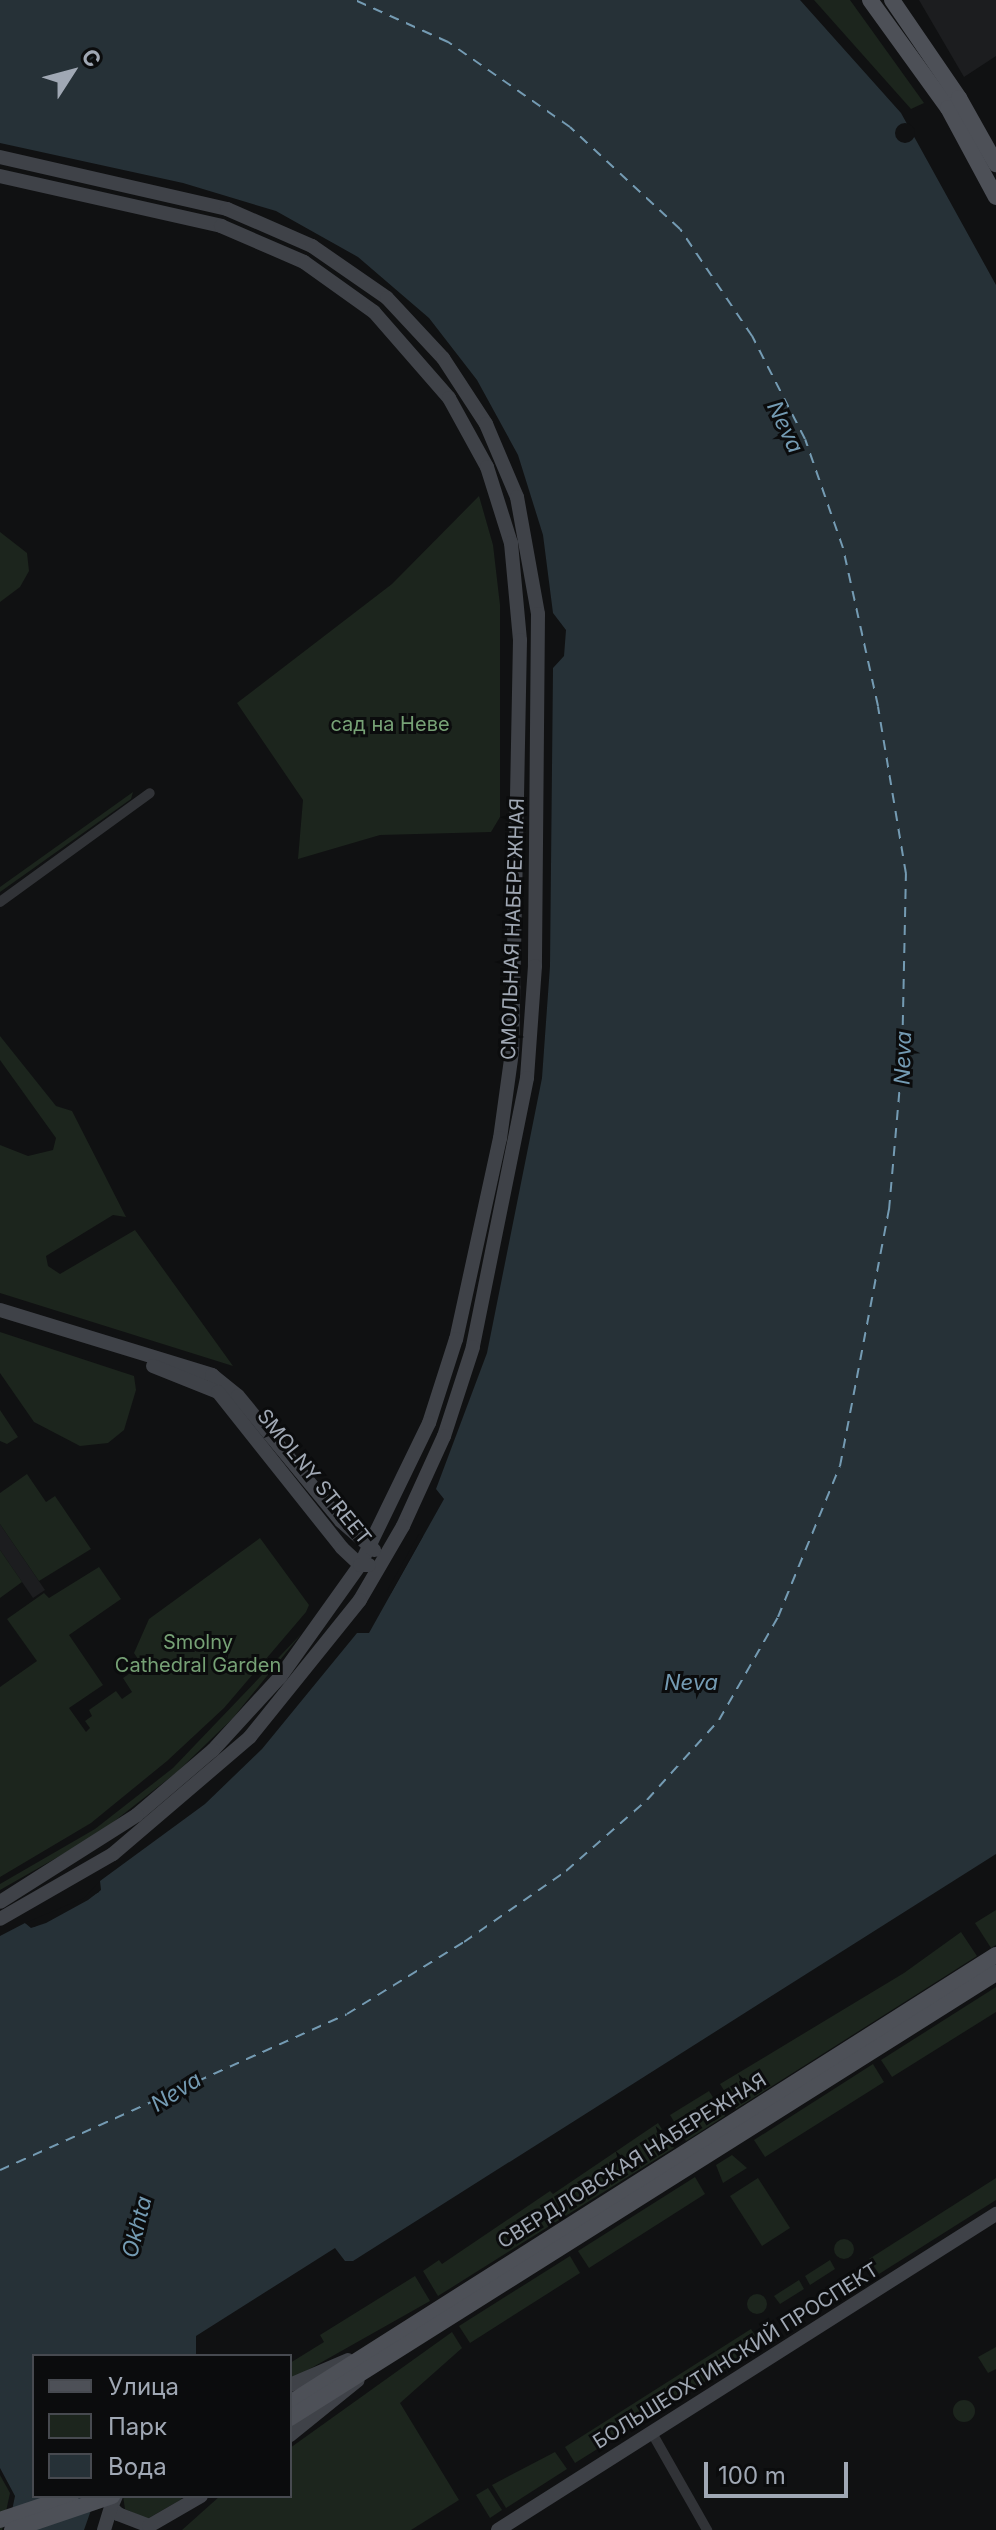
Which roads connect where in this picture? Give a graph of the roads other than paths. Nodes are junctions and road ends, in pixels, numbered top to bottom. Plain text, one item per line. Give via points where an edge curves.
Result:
1 (870, 0) edge
2 (892, 0) edge
3 (0, 157) edge
4 (996, 164) edge
5 (0, 176) edge
6 (996, 197) edge
7 (150, 793) dead end
8 (0, 902) edge
9 (0, 1310) edge
10 (0, 1319) edge
11 (372, 1545) junction
12 (360, 1565) junction
13 (381, 1565) junction
14 (0, 1902) edge
15 (0, 1919) edge
16 (996, 1955) edge
17 (996, 1973) edge
18 (996, 2214) edge
19 (363, 2354) junction
20 (365, 2373) junction
21 (292, 2384) edge
22 (292, 2402) edge
23 (292, 2417) edge
24 (292, 2433) edge
25 (652, 2433) junction
26 (65, 2498) edge
27 (198, 2498) edge
28 (113, 2500) edge
29 (178, 2513) junction
30 (0, 2520) edge
31 (12, 2530) edge
32 (104, 2530) edge
33 (169, 2530) edge
34 (498, 2530) edge
35 (707, 2530) edge

1 - 6 main road via 948,108
2 - 4 main road via 951,85
3 - 13 main road, СМОЛЬНАЯ НАБЕРЕЖНАЯ via 227,209 284,232 350,269 417,328 464,387 503,460 529,540 538,614 535,966 527,1078 464,1376 429,1471
5 - 11 main road, СМОЛЬНАЯ НАБЕРЕЖНАЯ via 221,226 304,262 340,285 404,341 449,398 487,467 507,530 518,583 520,687 515,1013 500,1138 442,1385
7 - 8 street
9 - 11 main road, SMOLNY STREET via 212,1375 238,1396 341,1521
10 - 12 main road, SMOLNY STREET via 180,1375 218,1392
11 - 12 main road, СМОЛЬНАЯ НАБЕРЕЖНАЯ
11 - 13 main road, SMOLNY STREET
12 - 13 main road, SMOLNY STREET
12 - 14 main road, СМОЛЬНАЯ НАБЕРЕЖНАЯ via 280,1677 213,1750 103,1841
13 - 15 main road, СМОЛЬНАЯ НАБЕРЕЖНАЯ via 302,1678 225,1763 113,1854
16 - 19 main road, СВЕРДЛОВСКАЯ НАБЕРЕЖНАЯ
17 - 20 main road, СВЕРДЛОВСКАЯ НАБЕРЕЖНАЯ
18 - 25 main road, БОЛЬШЕОХТИНСКИЙ ПРОСПЕКТ
19 - 21 main road
19 - 22 main road, СВЕРДЛОВСКАЯ НАБЕРЕЖНАЯ
20 - 23 main road, СВЕРДЛОВСКАЯ НАБЕРЕЖНАЯ
20 - 24 main road
25 - 34 main road, БОЛЬШЕОХТИНСКИЙ ПРОСПЕКТ
25 - 35 street
26 - 30 main road
27 - 29 main road
28 - 29 main road via 138,2525 159,2524
28 - 31 main road
28 - 32 main road
29 - 33 main road

